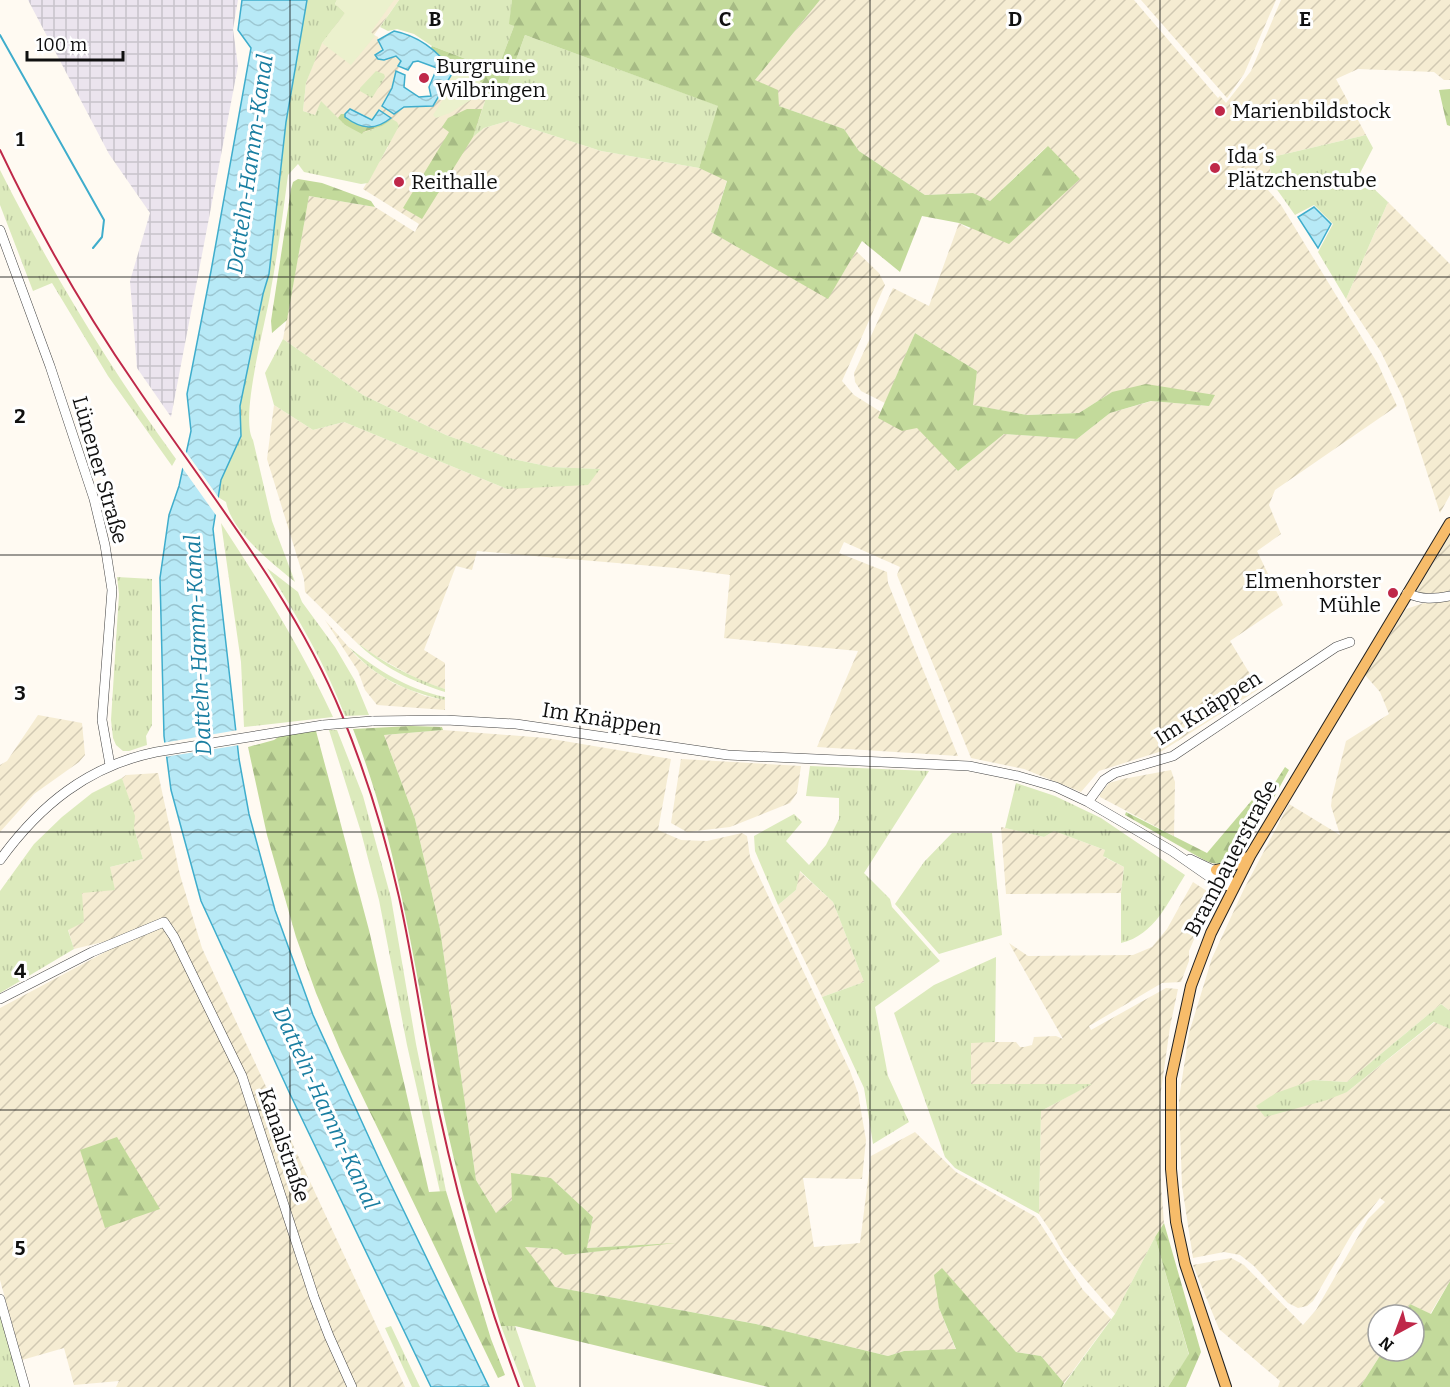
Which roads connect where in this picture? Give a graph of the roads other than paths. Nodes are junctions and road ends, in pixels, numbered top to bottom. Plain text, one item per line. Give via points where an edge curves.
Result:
1 (0, 230) edge
2 (1450, 523) edge
3 (1407, 593) junction
4 (1450, 596) edge
5 (1350, 642) dead end
6 (110, 765) junction
7 (1088, 802) junction
8 (1172, 851) junction
9 (1250, 856) junction
10 (0, 860) edge
11 (1216, 870) junction
12 (1234, 886) junction
13 (0, 999) edge
14 (0, 1299) edge
15 (25, 1387) edge
16 (352, 1387) edge
17 (1226, 1387) edge

1 - 6 street, Lünener Straße via 54,377 105,545 112,590 102,720
2 - 3 main road, Brambauerstraße
3 - 4 street via 1431,599
3 - 9 main road, Brambauerstraße
5 - 7 street, Im Knäppen via 1336,647 1173,756 1115,773 1098,786
6 - 7 street, Im Knäppen, bridge via 156,752 323,725 446,720 516,724 728,754 969,766 1056,787
6 - 10 street, Im Knäppen via 69,788 29,825
7 - 8 street, Im Knäppen
8 - 11 street
8 - 12 street, Im Knäppen via 1221,885
9 - 11 main road
9 - 12 main road, Brambauerstraße
11 - 12 street
12 - 17 main road, Brambauerstraße via 1191,986 1170,1078 1176,1222 1185,1264
13 - 16 street, Kanalstraße via 92,952 164,922 242,1076 314,1297
14 - 15 street

